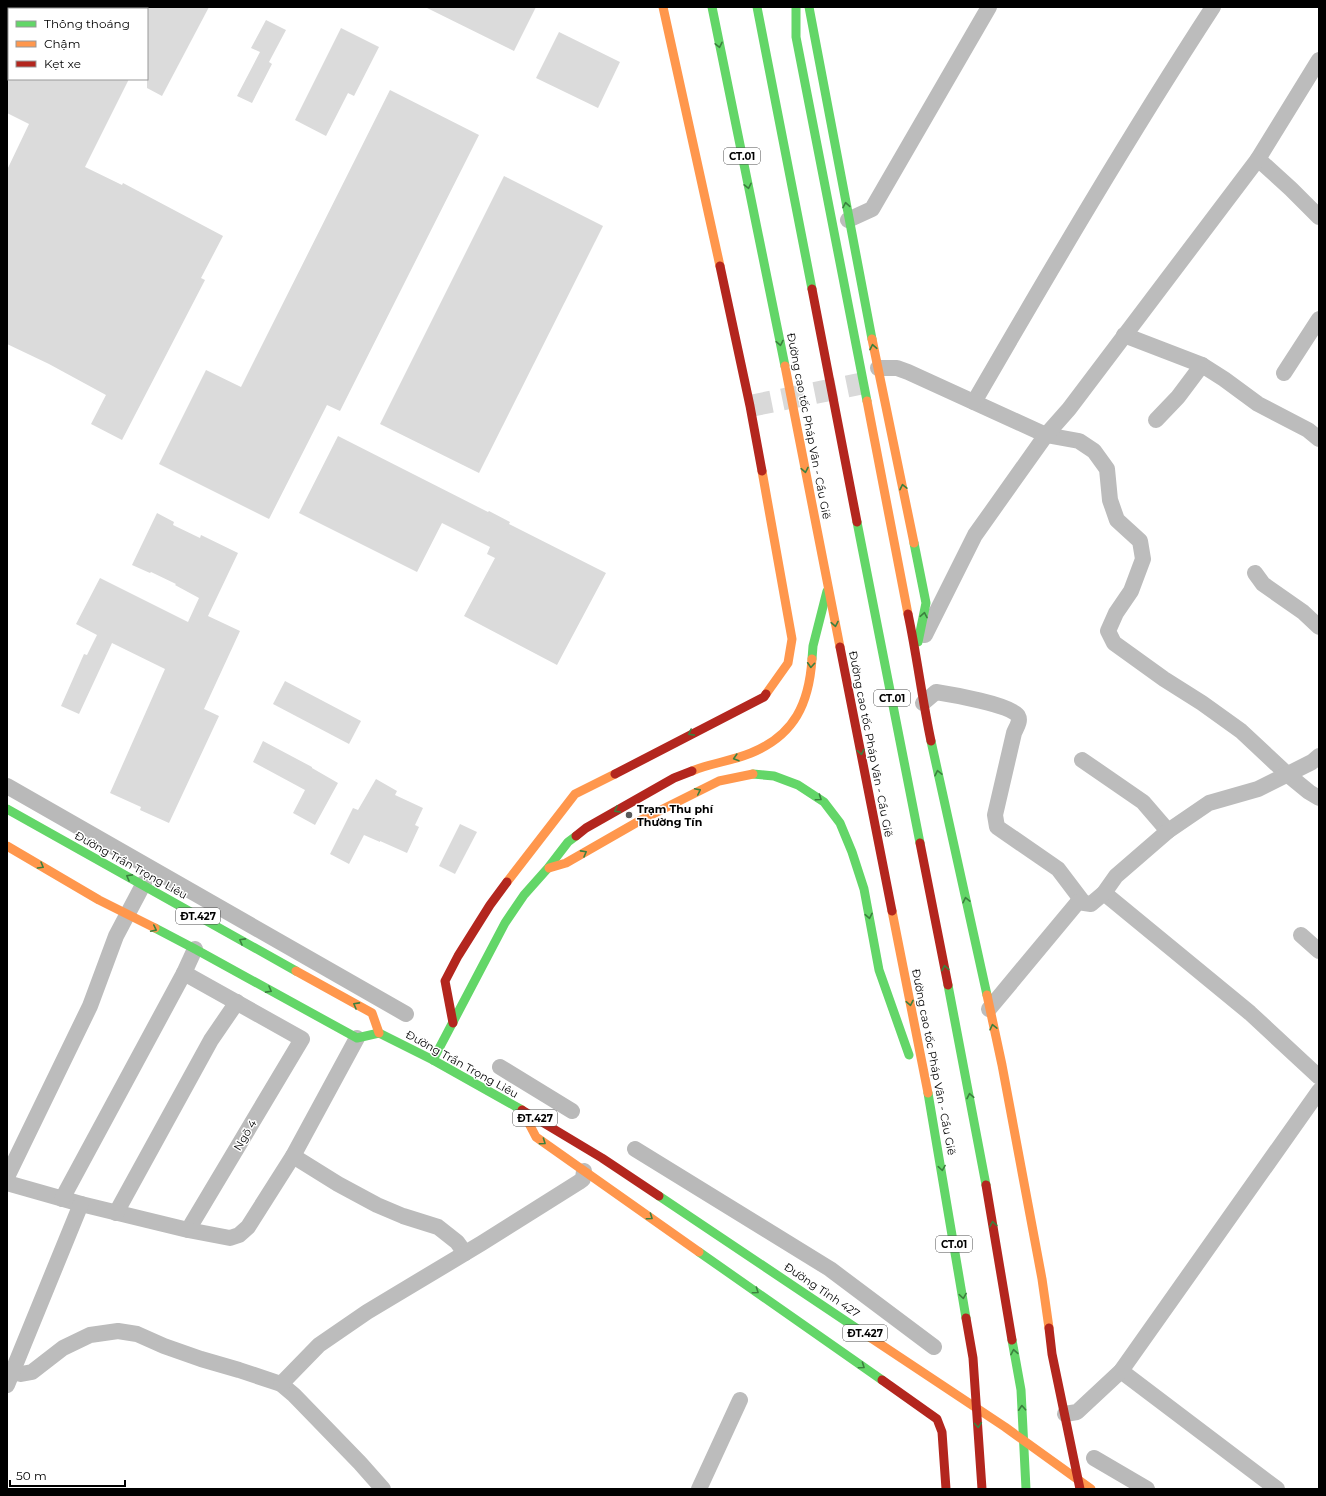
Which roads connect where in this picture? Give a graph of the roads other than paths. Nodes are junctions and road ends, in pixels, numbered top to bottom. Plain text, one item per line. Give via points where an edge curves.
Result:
1 (662, 7) edge
2 (712, 7) edge
3 (757, 7) edge
4 (796, 7) edge
5 (809, 7) edge
6 (989, 7) edge
7 (1213, 7) edge
8 (665, 58) dead end
9 (1319, 60) edge
10 (1258, 159) junction
11 (1319, 217) edge
12 (848, 220) junction
13 (1319, 320) edge
14 (1124, 335) junction
15 (1202, 365) junction
16 (878, 368) junction
17 (1284, 374) dead end
18 (974, 402) junction
19 (1156, 420) dead end
20 (1046, 435) junction
21 (1319, 439) edge
22 (1255, 572) dead end
23 (828, 586) junction
24 (1319, 628) edge
25 (916, 653) junction
26 (780, 658) dead end
27 (764, 697) junction
28 (924, 703) junction
29 (1319, 756) edge
30 (1082, 760) dead end
31 (1287, 774) junction
32 (1319, 798) edge
33 (7, 809) edge
34 (1168, 831) junction
35 (7, 846) edge
36 (548, 868) junction
37 (144, 884) junction
38 (1104, 893) junction
39 (1083, 902) junction
40 (127, 915) junction
41 (1301, 935) dead end
42 (195, 949) junction
43 (1319, 951) edge
44 (184, 973) junction
45 (237, 1002) junction
46 (989, 1009) junction
47 (453, 1023) junction
48 (379, 1033) junction
49 (357, 1038) junction
50 (433, 1060) junction
51 (1319, 1077) edge
52 (1319, 1090) edge
53 (522, 1110) junction
54 (935, 1129) junction
55 (293, 1156) junction
56 (584, 1170) junction
57 (7, 1177) edge
58 (636, 1180) joint
59 (7, 1183) edge
60 (62, 1199) junction
61 (81, 1204) junction
62 (116, 1213) junction
63 (188, 1230) junction
64 (465, 1253) junction
65 (1121, 1371) junction
66 (10, 1379) edge
67 (281, 1384) junction
68 (740, 1400) dead end
69 (1065, 1414) junction
70 (383, 1489) edge
71 (699, 1489) edge
72 (946, 1489) edge
73 (982, 1489) edge
74 (1026, 1489) edge
75 (1080, 1489) edge
76 (1091, 1489) edge
77 (1277, 1489) edge

1 - 8 main road
1 - 27 main road via 750,406 792,639 788,663
2 -> 23 main road, Đường cao tốc Pháp Vân - Cầu Giẽ / CT.01
74 -> 3 main road, CT.01 via 1021,1390 977,1134
4 - 25 main road via 796,37
12 -> 5 main road
6 - 12 street via 872,209
7 - 18 street via 1155,95 1052,265
9 - 10 street
10 - 11 street
10 - 14 street
16 -> 12 main road
13 - 17 street
14 - 15 street
14 - 20 street via 1069,409
15 - 19 street via 1178,397
15 - 21 street via 1258,404 1308,430
16 - 18 street via 897,368
25 -> 16 main road via 926,603
18 - 20 street
20 - 25 street via 975,535
20 - 31 street via 1079,441 1094,451 1107,469 1110,500 1117,520 1140,541 1143,560 1131,591 1116,613 1108,631 1114,643 1241,731
22 - 24 street via 1263,584 1304,612
23 -> 36 main road via 813,646 807,694 799,714 785,731 751,753 674,778 586,828 568,842
23 -> 54 main road, Đường cao tốc Pháp Vân - Cầu Giẽ / CT.01
25 - 28 main road
26 - 27 main road
27 -> 47 main road via 575,794 520,863 458,956 445,981
28 - 39 street via 936,692 969,697 1004,708 1019,716 995,815 997,827 1058,869
46 -> 28 main road
29 - 31 street
30 - 34 street via 1143,802
31 - 32 street
31 - 34 street via 1258,788 1209,804
37 -> 33 main road, Đường Trần Trọng Liêu / ĐT.427
34 - 38 street via 1116,876
35 -> 40 main road, ĐT.427
36 - 47 main road via 524,895 505,923
36 -> 54 main road via 566,863 641,820 719,781 749,774 774,776 798,785 824,802 840,823 852,852 864,889 879,970
37 - 40 street
48 -> 37 main road, Đường Trần Trọng Liêu / ĐT.427 via 372,1014
38 - 39 street via 1091,904
38 - 51 street via 1250,1013
39 - 46 street via 1078,902
40 -> 42 main road, ĐT.427
40 - 57 street via 116,936 90,1006
41 - 43 street
42 - 44 street
42 -> 49 main road, ĐT.427
44 - 45 street
44 - 60 street
45 - 62 street via 211,1040
45 - 63 street, Ngõ 4 via 302,1039
69 -> 46 main road via 1052,1354 1042,1279 1002,1065
47 - 50 main road
48 - 49 main road
48 - 50 main road, Đường Trần Trọng Liêu / ĐT.427
49 - 55 street
50 - 53 main road, Đường Trần Trọng Liêu / ĐT.427
52 - 65 street
53 -> 56 main road via 536,1137
53 - 58 main road, Đường Trần Trọng Liêu / ĐT.427
54 -> 73 main road, Đường cao tốc Pháp Vân - Cầu Giẽ / CT.01 via 973,1358
55 - 63 street via 248,1227 239,1235 230,1238
55 - 64 street via 377,1205 438,1226 457,1242
56 - 64 street via 579,1182
56 -> 72 main road via 937,1419 942,1432
58 - 76 main road, Đường Tỉnh 427 / ĐT.427 via 1006,1427
59 - 60 street
60 - 61 street
61 - 62 street
61 - 66 street
62 - 63 street
64 - 67 street via 367,1312 319,1345
65 - 69 street via 1077,1412
65 - 77 street
66 - 67 street via 32,1372 63,1348 90,1335 118,1331 137,1334 201,1359
67 - 70 street via 349,1451
68 - 71 street
69 - 75 main road

